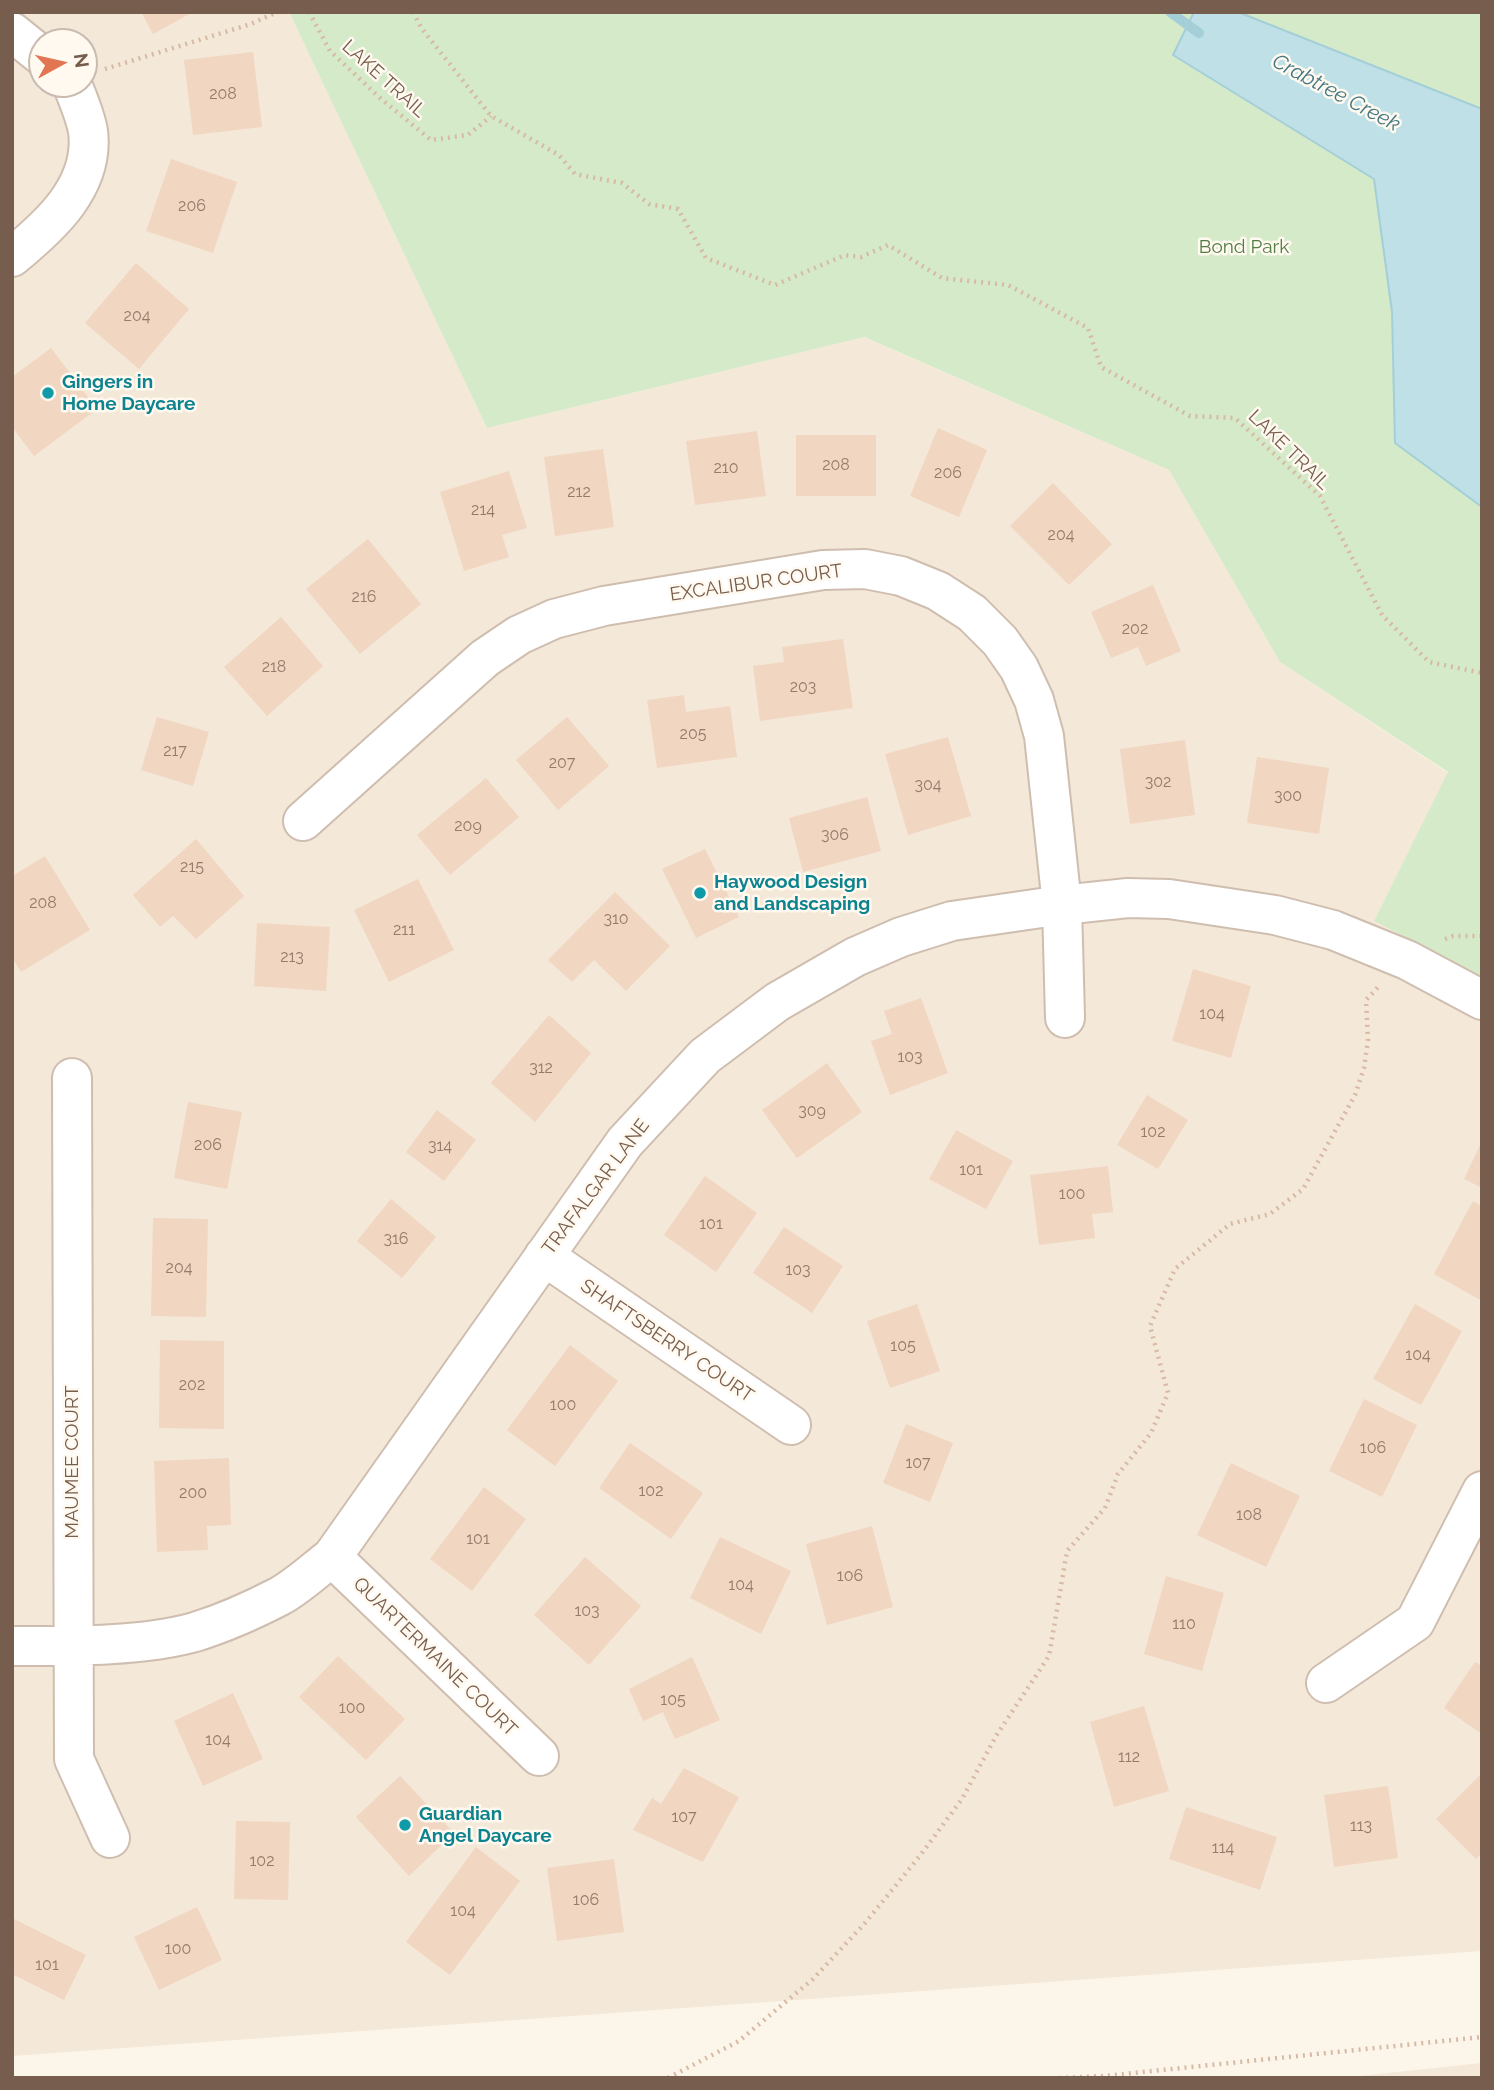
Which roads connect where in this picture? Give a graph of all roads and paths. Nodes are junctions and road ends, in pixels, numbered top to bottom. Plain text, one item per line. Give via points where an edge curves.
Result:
1 (277, 12) edge
2 (309, 12) edge
3 (413, 12) edge
4 (12, 32) edge
5 (28, 45) edge
6 (98, 74) edge
7 (86, 98) edge
8 (491, 116) junction
9 (12, 257) edge
10 (1482, 673) edge
11 (303, 821) dead end
12 (1062, 905) junction
13 (1482, 936) edge
14 (1434, 942) dead end
15 (1381, 983) dead end
16 (1482, 1000) edge
17 (1065, 1018) dead end
18 (72, 1078) dead end
19 (544, 1256) junction
20 (791, 1425) dead end
21 (1482, 1491) edge
22 (331, 1557) junction
23 (12, 1646) edge
24 (72, 1646) junction
25 (1326, 1684) dead end
26 (539, 1756) dead end
27 (110, 1838) dead end
28 (1482, 2037) edge
29 (668, 2078) edge
30 (1059, 2078) edge

1 - 6 path
2 - 8 path, LAKE TRAIL via 330,51 431,140 468,135
3 - 8 path, LAKE TRAIL
4 - 5 street
7 - 9 street via 88,149 73,196 52,224
8 - 10 path, LAKE TRAIL via 559,155 575,174 622,183 649,204 678,209 706,258 775,285 845,255 861,257 888,245 942,278 1008,285 1088,328 1101,367 1190,416 1235,418 1320,496 1382,615 1429,662
11 - 12 street, EXCALIBUR COURT via 485,658 554,619 604,606 823,570 865,569 901,576 938,591 972,613 1019,668 1044,736
12 - 16 street, TRAFALGAR LANE via 1169,899 1275,915 1333,930 1407,960
12 - 17 street, EXCALIBUR COURT
12 - 19 street, TRAFALGAR LANE via 952,921 901,937 855,957 778,1002 705,1056 625,1142
13 - 14 path via 1453,936
15 - 29 path via 1366,1000 1368,1040 1355,1095 1303,1189 1270,1214 1230,1224 1175,1269 1150,1326 1168,1393 1151,1433 1118,1474 1105,1508 1067,1551 1049,1656 996,1736 962,1799 873,1914 813,1979 739,2041
18 - 24 street, MAUMEE COURT
19 - 20 street, SHAFTSBERRY COURT
19 - 22 street, TRAFALGAR LANE
21 - 25 street via 1415,1622
22 - 24 street, TRAFALGAR LANE via 282,1595 194,1632
22 - 26 street, QUARTERMAINE COURT
23 - 24 street, TRAFALGAR LANE
24 - 27 street, MAUMEE COURT via 74,1759
28 - 30 path

